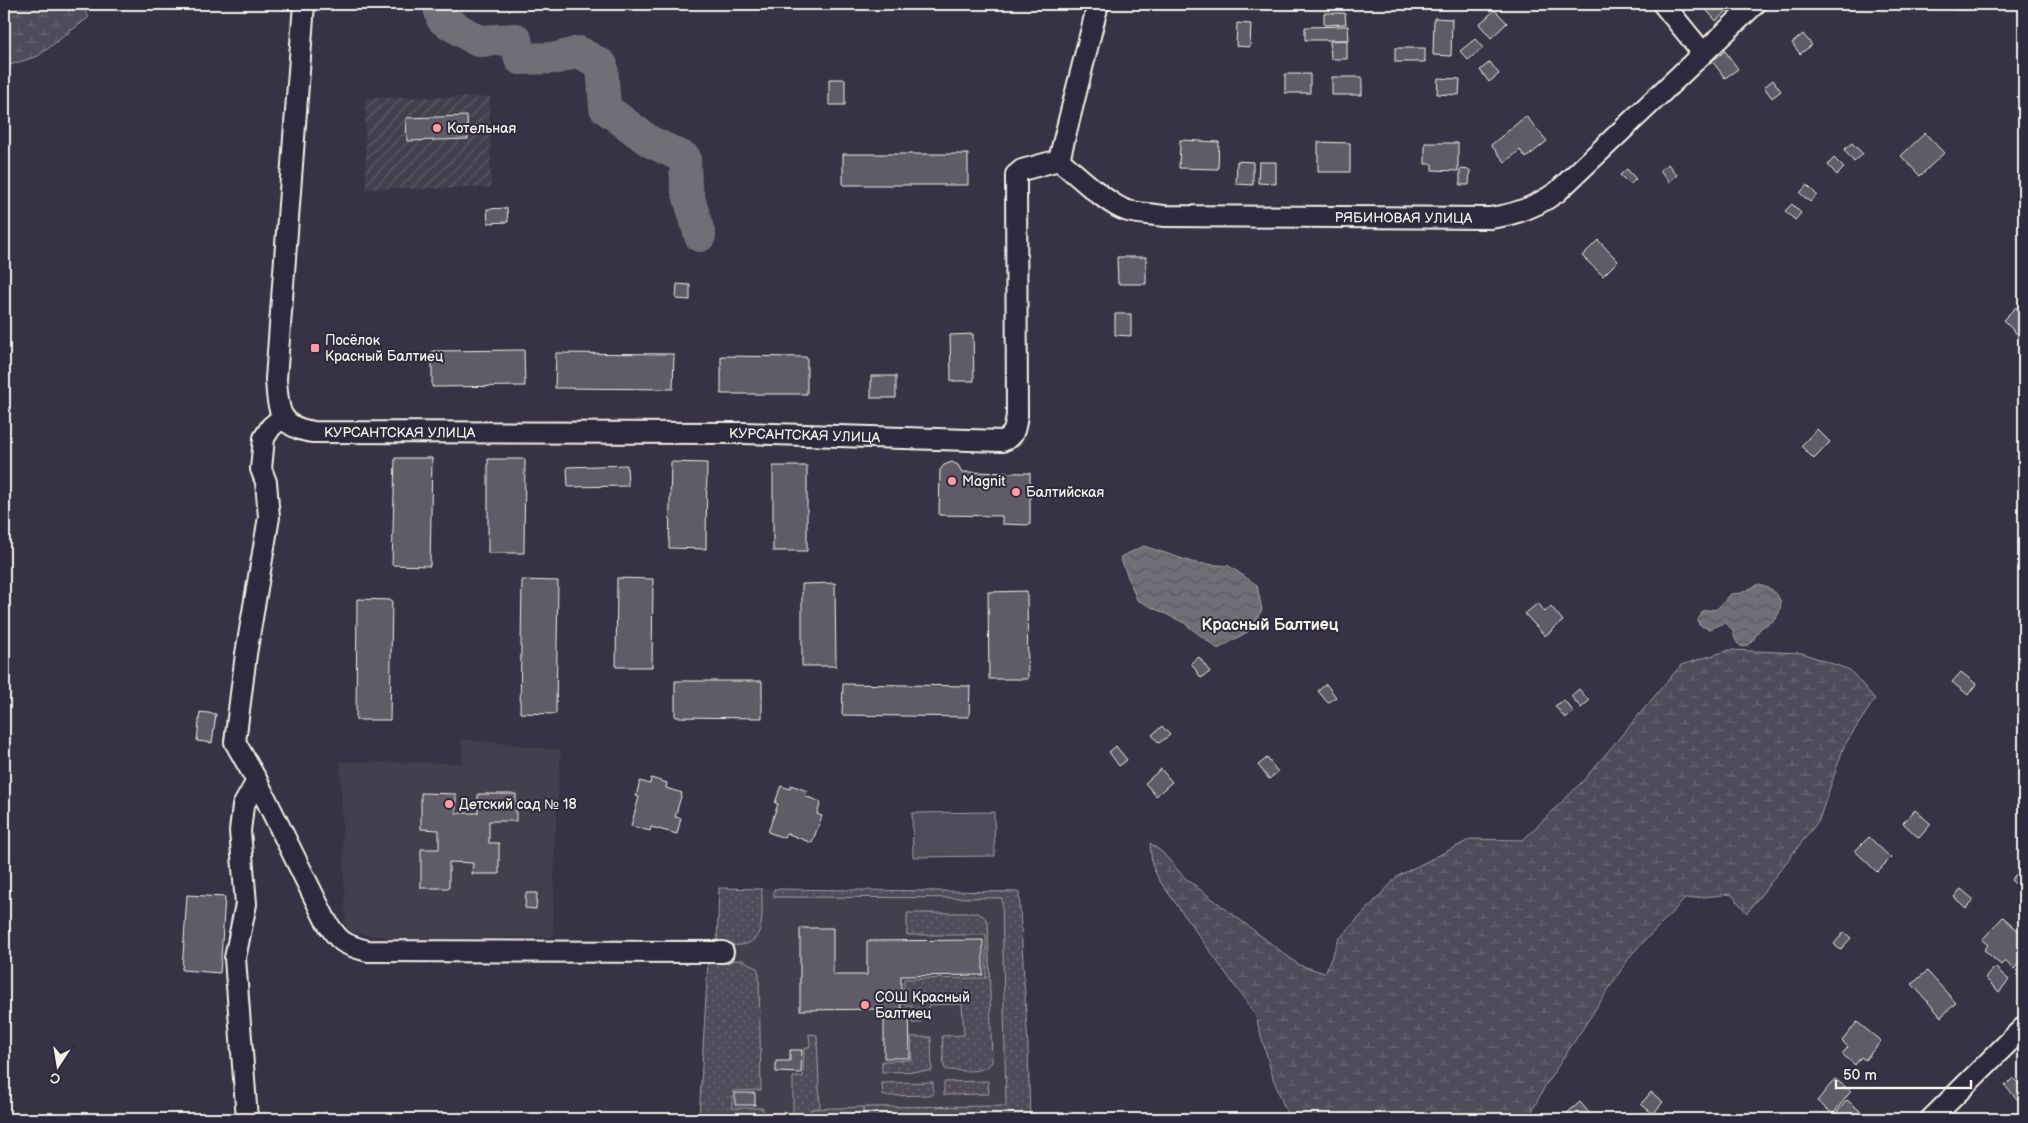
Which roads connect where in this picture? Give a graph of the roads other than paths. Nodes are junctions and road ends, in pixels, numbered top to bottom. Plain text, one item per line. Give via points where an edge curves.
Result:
1 (304, 4) edge
2 (1098, 4) edge
3 (1664, 4) edge
4 (1755, 4) edge
5 (1703, 53) junction
6 (1059, 160) junction
7 (286, 420) junction
8 (257, 781) junction
9 (723, 952) dead end
10 (2024, 1027) edge
11 (246, 1119) edge
12 (1931, 1119) edge

1 - 7 street via 276,378 278,407
2 - 6 street
3 - 5 street
4 - 5 street, РЯБИНОВАЯ УЛИЦА
5 - 6 street, РЯБИНОВАЯ УЛИЦА via 1557,192 1516,214 1505,216 1143,214 1114,204
6 - 7 street, КУРСАНТСКАЯ УЛИЦА via 1022,170 1016,175 1017,416 1010,439 742,433 314,432 300,430
7 - 8 street via 271,427 264,438 261,469 266,482 269,517 235,742
8 - 9 street via 325,919 336,937 351,947 368,951
8 - 11 street via 243,806 240,832 246,904 234,958
10 - 12 street

